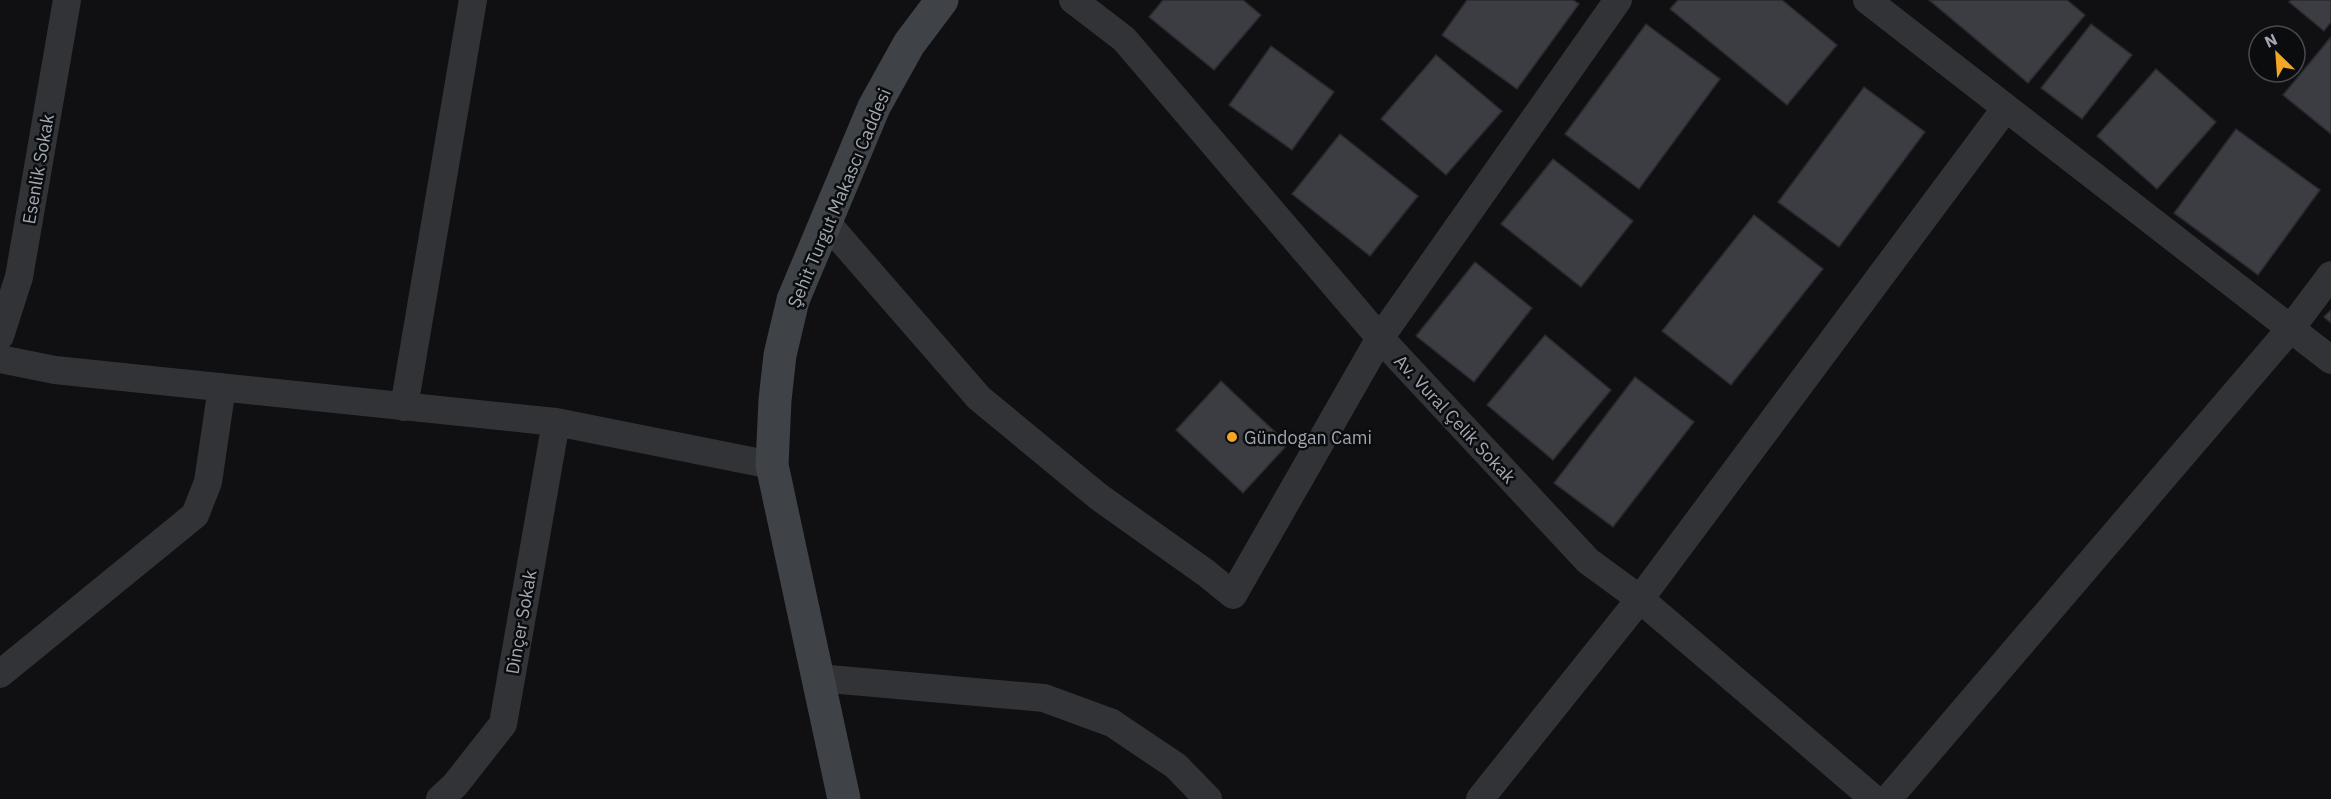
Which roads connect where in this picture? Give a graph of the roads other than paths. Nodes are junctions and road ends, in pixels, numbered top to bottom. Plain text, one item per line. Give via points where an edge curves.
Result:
1 (67, 0) edge
2 (473, 0) edge
3 (942, 0) edge
4 (1073, 0) edge
5 (1618, 0) edge
6 (1867, 0) edge
7 (2005, 109) junction
8 (825, 221) junction
9 (2331, 275) edge
10 (2291, 328) junction
11 (0, 336) edge
12 (1380, 338) junction
13 (0, 359) edge
14 (2331, 360) edge
15 (222, 387) junction
16 (404, 407) junction
17 (556, 422) junction
18 (772, 465) junction
19 (1640, 599) junction
20 (0, 674) edge
21 (818, 678) junction
22 (440, 799) edge
23 (844, 799) edge
24 (1208, 799) edge
25 (1480, 799) edge
26 (1874, 799) edge
27 (1888, 799) edge

1 - 11 street, Esenlik Sokak via 19,277
2 - 16 street
3 - 8 street, Şehit Turgut Makascı Caddesi via 909,44 874,108
4 - 12 street, Av. Vural Çelik Sokak via 1124,39
5 - 12 street
6 - 7 street
7 - 10 street
7 - 19 street
8 - 12 street via 979,398 1099,497 1233,595
8 - 18 street, Şehit Turgut Makascı Caddesi via 793,300 780,355
9 - 10 street
10 - 14 street
10 - 27 street
12 - 19 street, Av. Vural Çelik Sokak via 1588,561
13 - 15 street via 55,370
15 - 16 street
15 - 20 street via 208,482 195,515
16 - 17 street
17 - 18 street
17 - 22 street, Dinçer Sokak via 503,724
18 - 21 street, Şehit Turgut Makascı Caddesi
19 - 25 street
19 - 26 street, Av. Vural Çelik Sokak
21 - 23 street, Şehit Turgut Makascı Caddesi
21 - 24 street via 1044,698 1112,723 1176,766

